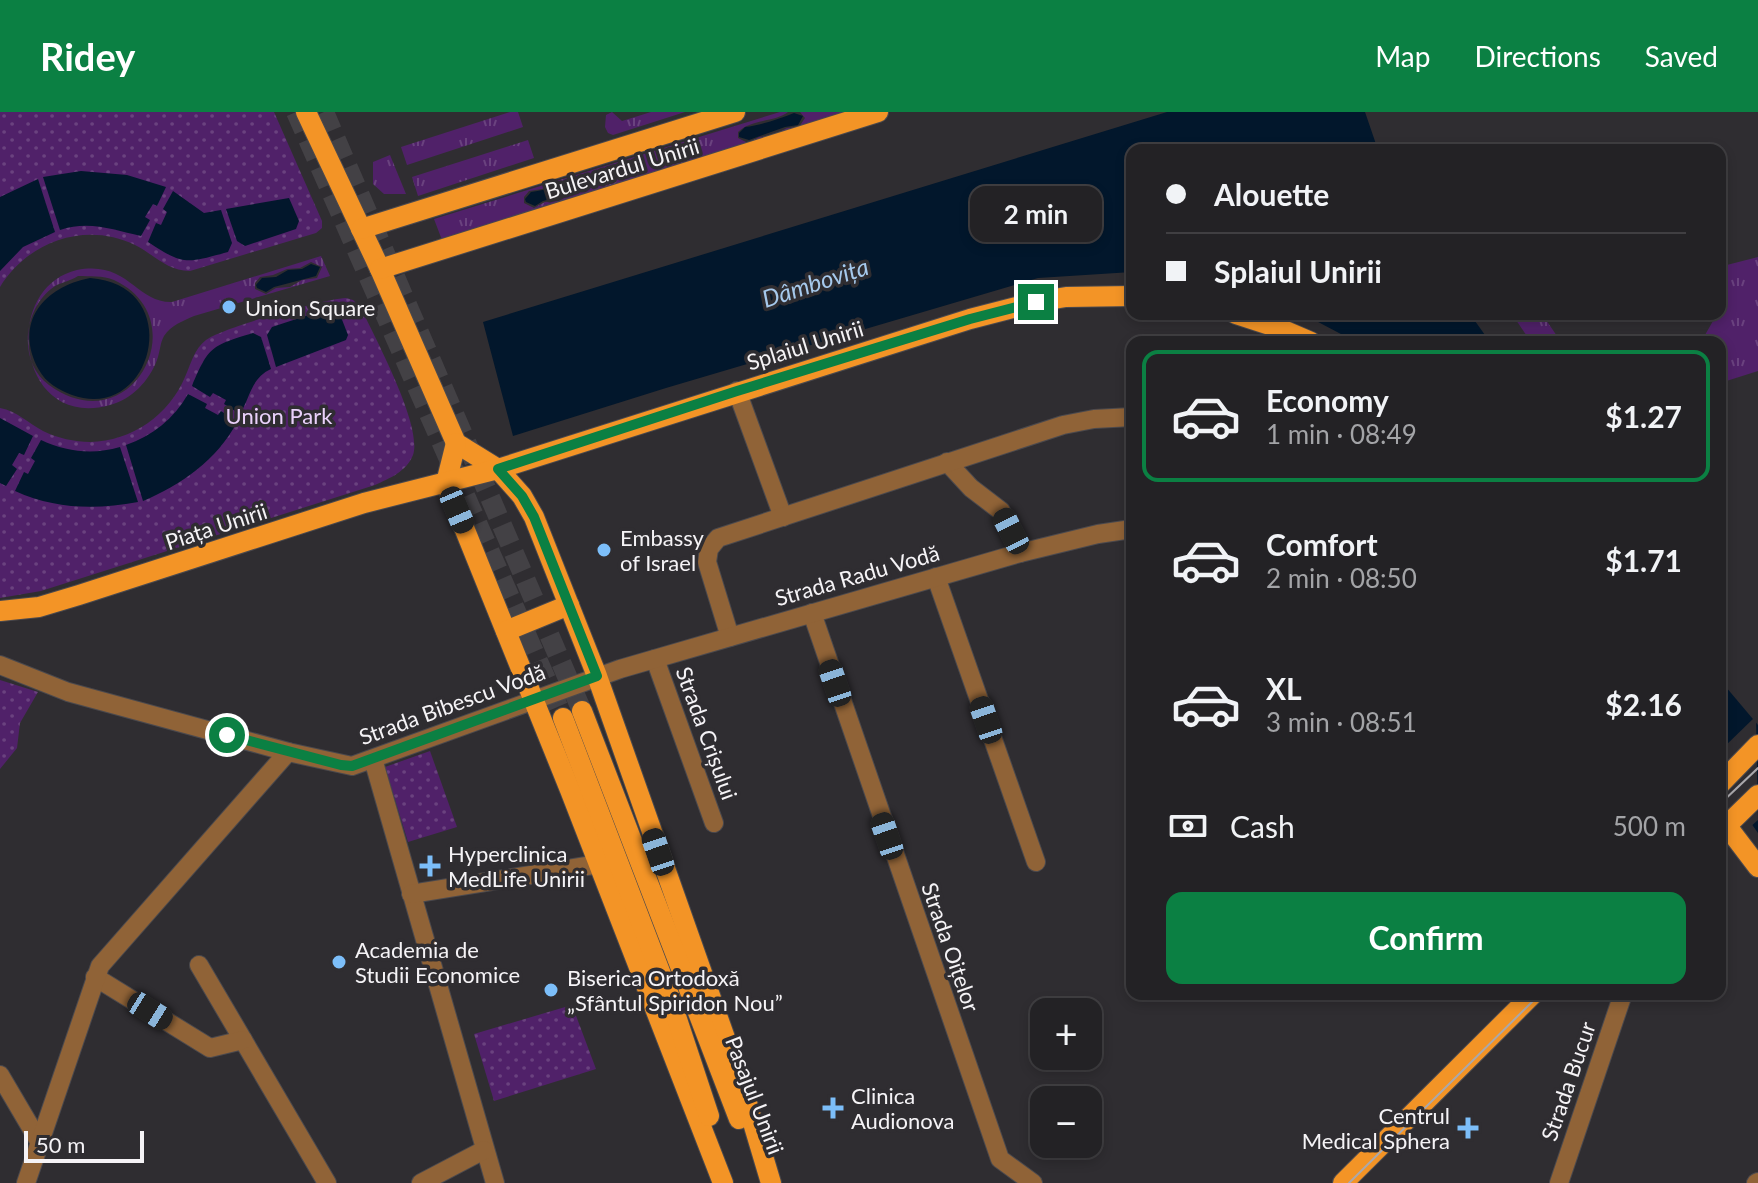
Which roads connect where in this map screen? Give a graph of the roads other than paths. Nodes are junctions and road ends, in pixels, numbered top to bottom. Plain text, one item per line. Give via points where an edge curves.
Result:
1 (306, 112) edge
2 (735, 112) edge
3 (878, 112) edge
4 (361, 229) junction
5 (380, 269) junction
6 (1126, 296) edge
7 (1254, 320) edge
8 (1297, 336) edge
9 (737, 391) junction
10 (1126, 417) edge
11 (456, 443) junction
12 (947, 462) junction
13 (498, 469) junction
14 (446, 483) junction
15 (783, 517) junction
16 (1126, 530) edge
17 (1020, 553) junction
18 (936, 577) junction
19 (569, 605) junction
20 (0, 611) edge
21 (812, 613) junction
22 (506, 631) junction
23 (730, 637) junction
24 (655, 659) junction
25 (0, 665) edge
26 (597, 676) junction
27 (534, 700) junction
28 (1758, 745) edge
29 (288, 752) junction
30 (373, 759) junction
31 (1726, 778) edge
32 (1758, 795) edge
33 (1726, 822) edge
34 (714, 823) dead end
35 (1036, 862) dead end
36 (599, 864) junction
37 (1758, 867) edge
38 (411, 894) junction
39 (199, 965) dead end
40 (95, 977) junction
41 (1527, 1000) edge
42 (1621, 1000) edge
43 (243, 1040) junction
44 (0, 1075) edge
45 (40, 1143) junction
46 (484, 1150) junction
47 (26, 1183) edge
48 (327, 1183) edge
49 (421, 1183) edge
50 (495, 1183) edge
51 (723, 1183) edge
52 (732, 1183) edge
53 (763, 1183) edge
54 (771, 1183) edge
55 (1033, 1183) edge
56 (1343, 1183) edge
57 (1559, 1183) edge

1 - 4 main road
2 - 4 main road, Bulevardul Unirii
3 - 5 main road, Bulevardul Unirii
4 - 5 main road
5 - 11 main road
6 - 9 main road, Splaiul Unirii via 1066,297 1004,309
7 - 8 main road
9 - 13 main road, Splaiul Unirii
9 - 15 street
10 - 12 street via 1079,421
11 - 13 main road
11 - 14 main road
12 - 15 street
12 - 17 street via 1001,511
13 - 14 main road, Piața Unirii
13 - 19 main road via 534,517
14 - 20 main road, Piața Unirii via 364,503 39,607
14 - 22 main road
15 - 23 street via 724,536 709,549 708,567
16 - 17 street, Strada Radu Vodă
17 - 18 street, Strada Radu Vodă
18 - 21 street, Strada Radu Vodă
18 - 35 street
19 - 22 main road
19 - 26 main road
21 - 23 street, Strada Radu Vodă
21 - 55 street, Strada Oițelor via 1000,1159
22 - 27 main road
23 - 24 street, Strada Radu Vodă
24 - 26 street, Strada Radu Vodă
24 - 34 street, Strada Crișului
25 - 29 street, Strada Bibescu Vodă via 68,692
26 - 27 street, Strada Bibescu Vodă
26 - 54 main road via 742,1086
27 - 30 street, Strada Bibescu Vodă
27 - 36 main road
28 - 31 main road
29 - 30 street, Strada Bibescu Vodă via 346,766
29 - 40 street
30 - 38 street
32 - 33 main road
33 - 37 main road
36 - 38 street
36 - 51 main road
38 - 46 street
39 - 43 street
40 - 43 street via 210,1048
40 - 45 street
41 - 56 main road
42 - 57 street, Strada Bucur
43 - 48 street
44 - 45 street
45 - 47 street
46 - 49 street
46 - 50 street
52 - 53 main road, Pasajul Unirii via 572,714

